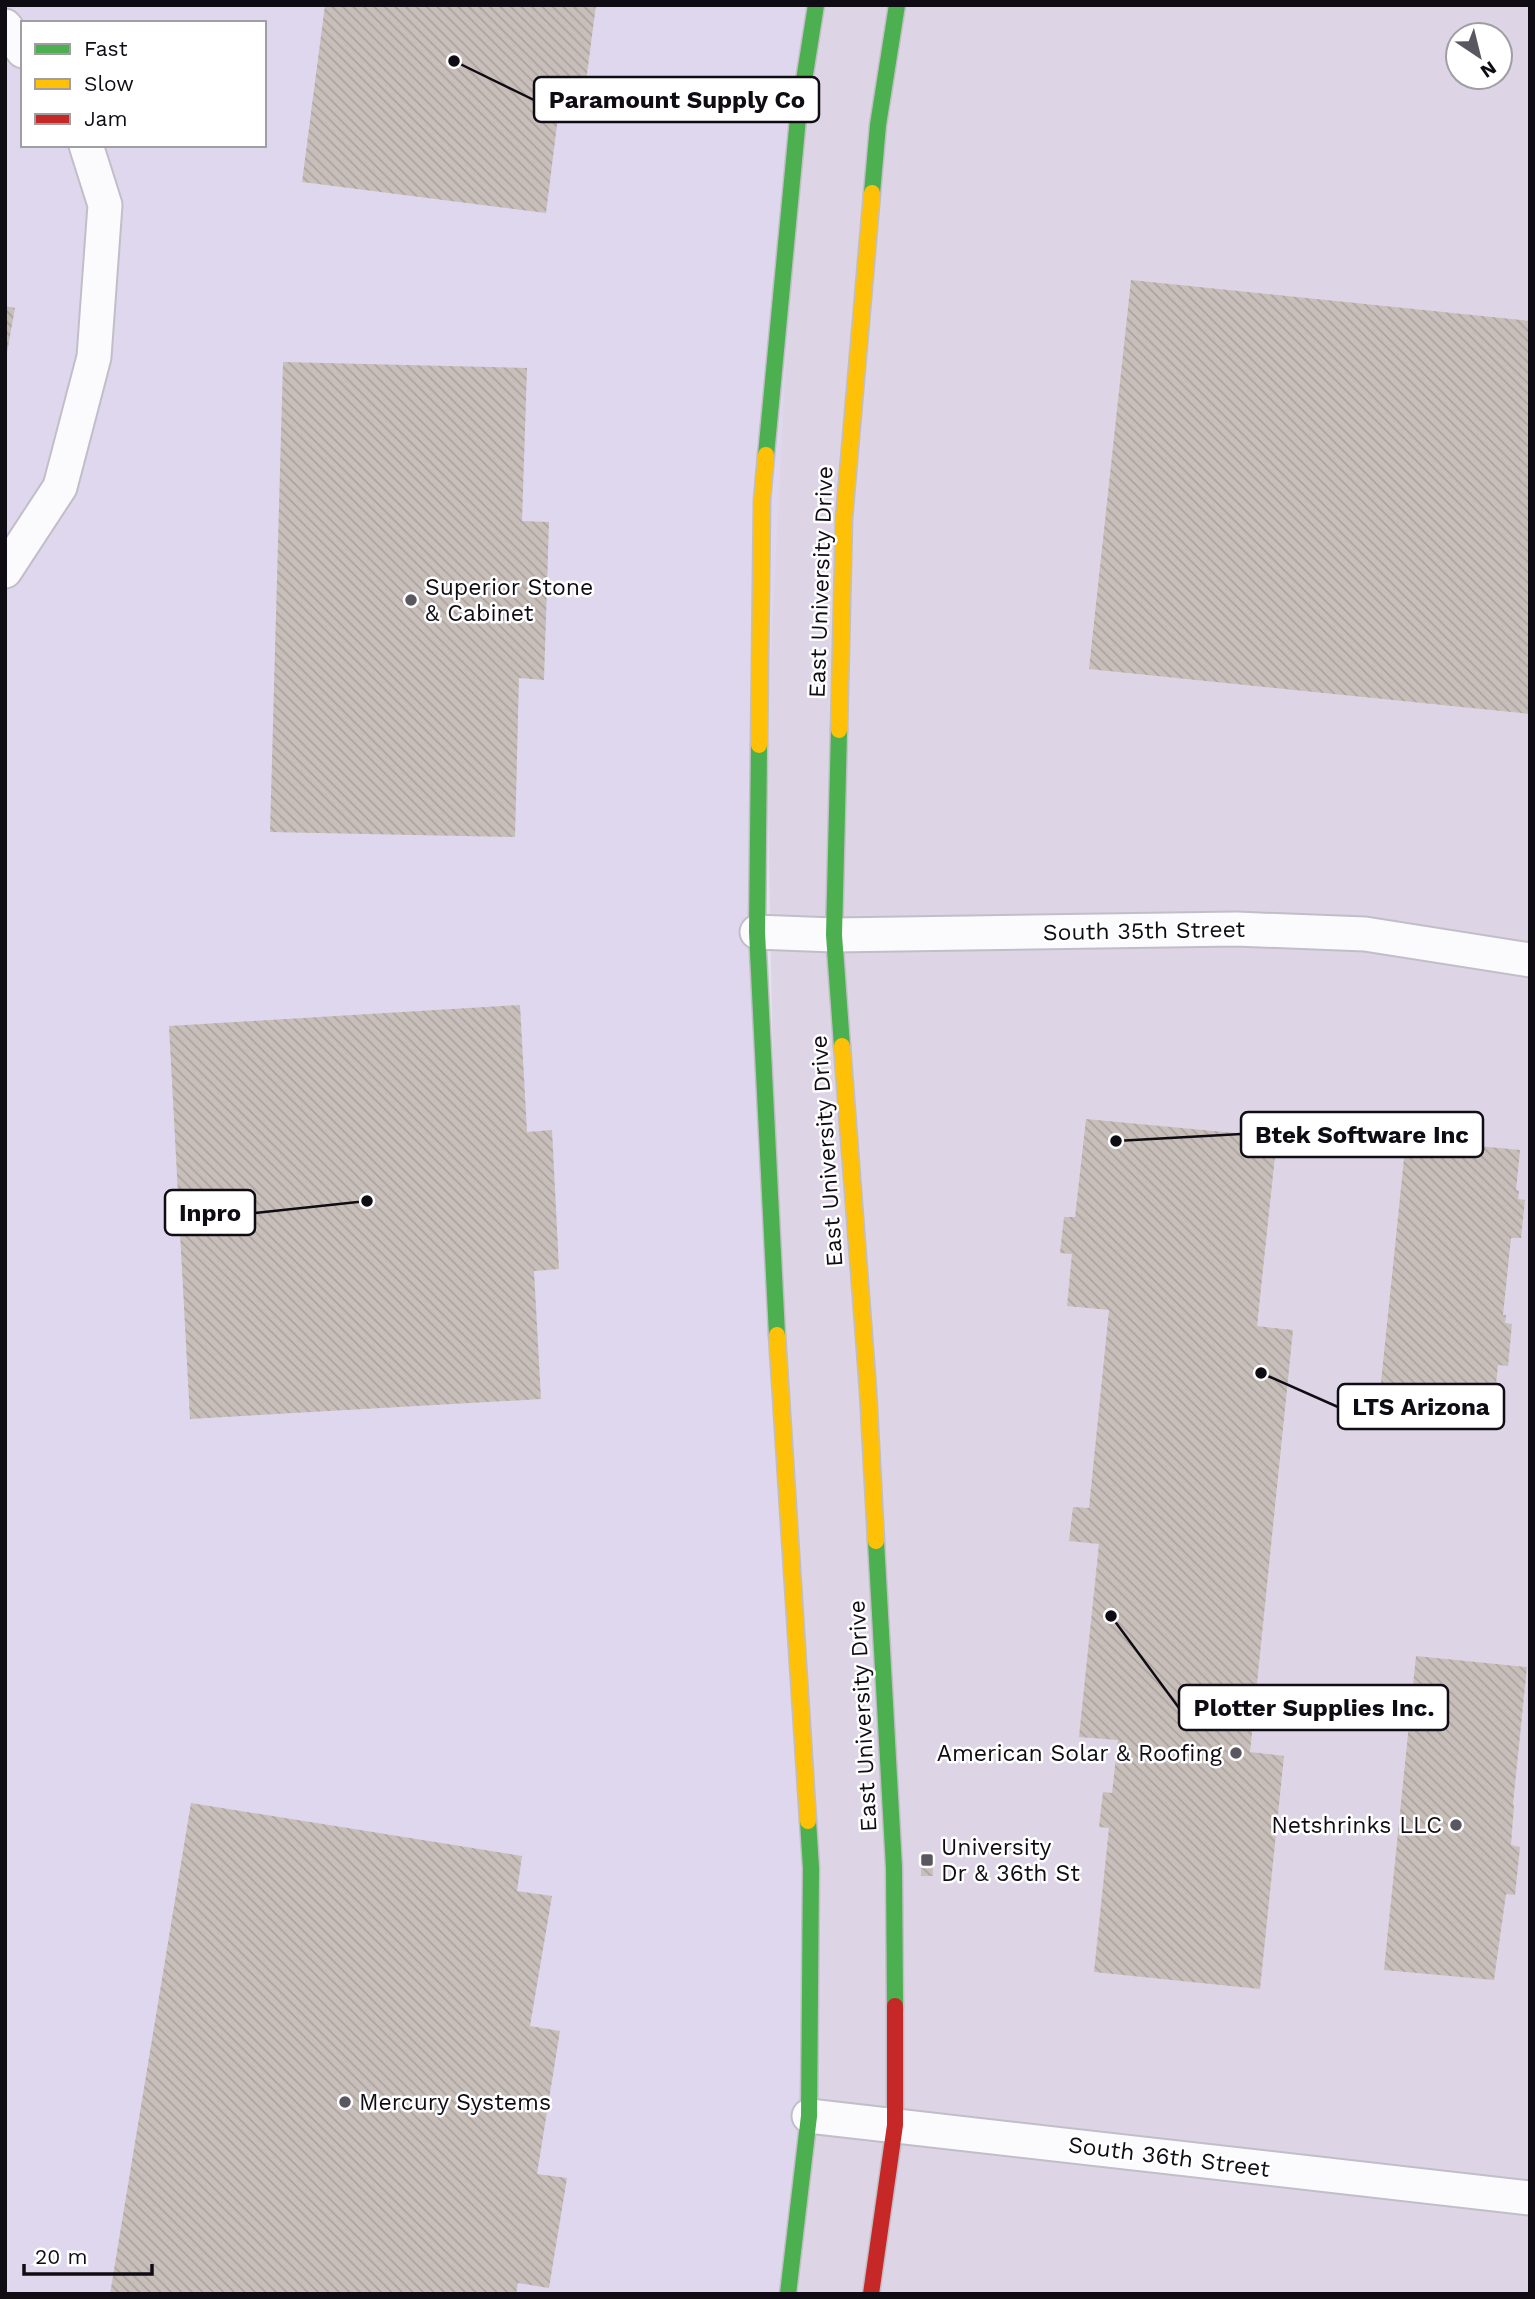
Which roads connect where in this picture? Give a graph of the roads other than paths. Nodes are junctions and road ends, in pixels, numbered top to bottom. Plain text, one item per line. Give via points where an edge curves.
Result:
1 (816, 5) edge
2 (897, 5) edge
3 (5, 26) edge
4 (21, 48) edge
5 (87, 147) edge
6 (5, 570) edge
7 (757, 932) junction
8 (834, 935) junction
9 (1530, 960) edge
10 (809, 2116) junction
11 (895, 2125) junction
12 (1530, 2198) edge
13 (788, 2294) edge
14 (871, 2294) edge

1 - 7 main road via 798,118 762,499
2 - 8 main road, East University Drive via 878,125 844,518
3 - 4 street
5 - 6 street via 104,205 94,357 60,488
7 - 8 street, South 35th Street
7 - 10 main road via 779,1379 811,1868
8 - 9 street, South 35th Street via 1236,929 1365,934
8 - 11 main road, East University Drive via 868,1390 894,1868
10 - 11 street, South 36th Street
10 - 13 main road
11 - 12 street, South 36th Street
11 - 14 main road, East University Drive

